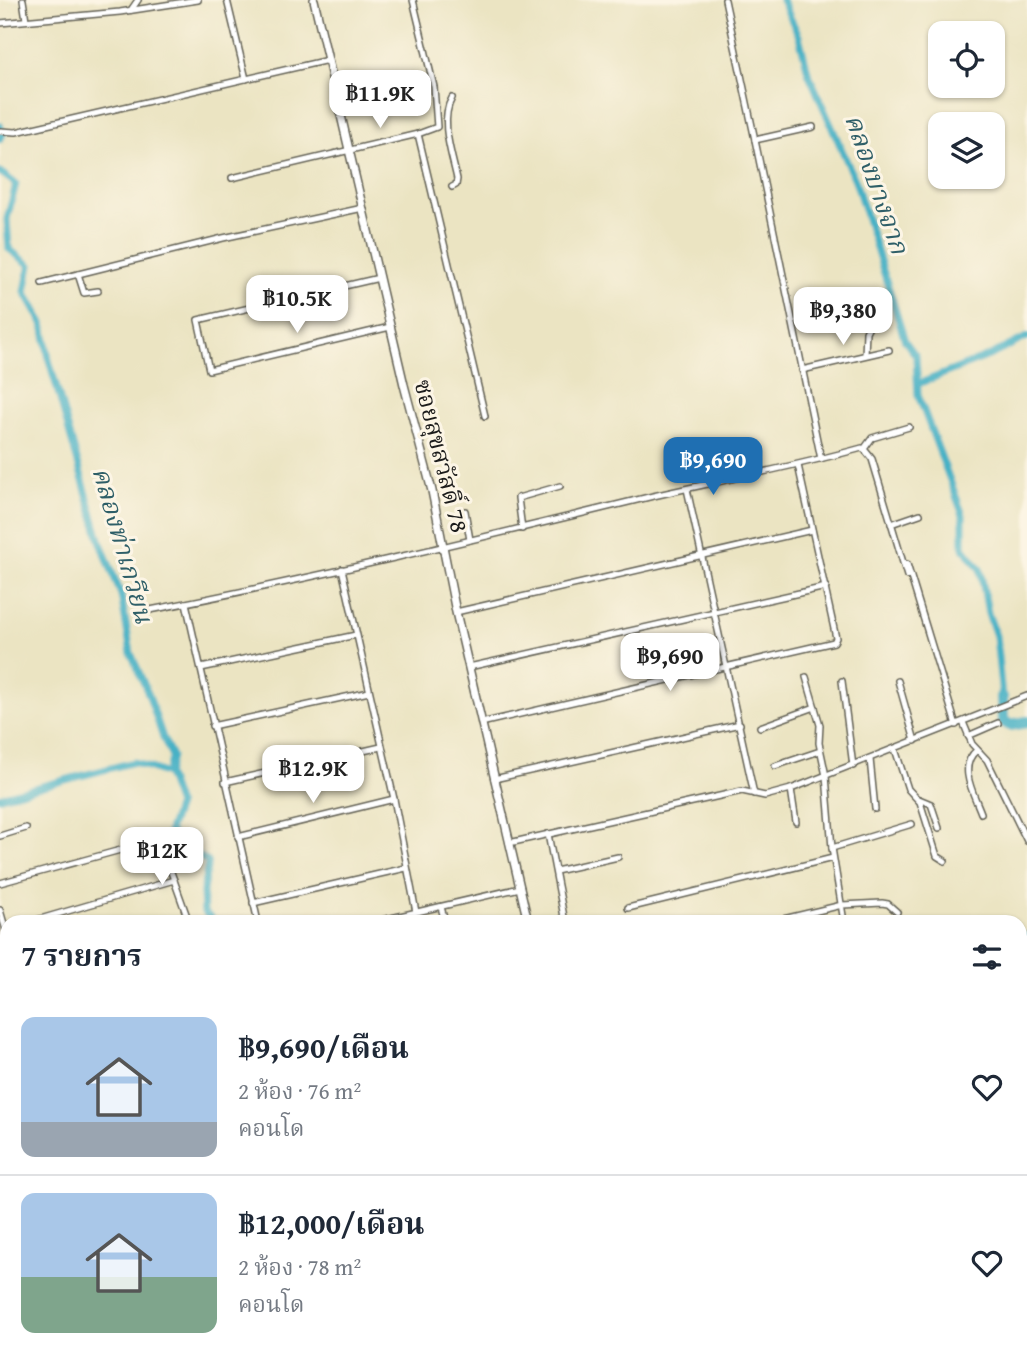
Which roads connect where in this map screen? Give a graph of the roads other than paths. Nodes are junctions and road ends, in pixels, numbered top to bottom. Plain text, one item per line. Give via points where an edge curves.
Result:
1 (23, 0) edge
2 (138, 0) edge
3 (198, 0) edge
4 (227, 0) edge
5 (314, 0) edge
6 (413, 0) edge
7 (725, 2) edge
8 (131, 10) junction
9 (26, 20) junction
10 (0, 23) edge
11 (327, 60) junction
12 (246, 79) junction
13 (452, 98) dead end
14 (437, 127) junction
15 (813, 127) dead end
16 (447, 128) junction
17 (3, 132) edge
18 (418, 134) junction
19 (755, 140) junction
20 (348, 152) junction
21 (232, 178) dead end
22 (452, 187) dead end
23 (363, 208) junction
24 (78, 274) junction
25 (379, 278) junction
26 (42, 282) dead end
27 (98, 291) dead end
28 (870, 324) dead end
29 (390, 327) junction
30 (890, 350) dead end
31 (865, 355) junction
32 (803, 369) junction
33 (485, 416) dead end
34 (909, 427) dead end
35 (864, 449) junction
36 (821, 460) junction
37 (798, 465) junction
38 (560, 486) dead end
39 (687, 489) junction
40 (465, 511) dead end
41 (920, 514) dead end
42 (891, 524) junction
43 (522, 528) junction
44 (812, 530) junction
45 (470, 540) junction
46 (899, 540) dead end
47 (443, 547) junction
48 (701, 556) junction
49 (342, 569) junction
50 (907, 576) dead end
51 (826, 587) junction
52 (186, 603) junction
53 (150, 610) dead end
54 (456, 611) junction
55 (713, 612) junction
56 (356, 635) junction
57 (469, 667) junction
58 (201, 668) junction
59 (725, 668) junction
60 (806, 677) dead end
61 (842, 681) dead end
62 (898, 681) dead end
63 (369, 692) junction
64 (1027, 696) edge
65 (815, 707) junction
66 (963, 722) junction
67 (481, 723) junction
68 (998, 723) dead end
69 (740, 724) junction
70 (956, 725) junction
71 (212, 726) junction
72 (760, 727) dead end
73 (968, 736) junction
74 (915, 741) junction
75 (382, 747) junction
76 (895, 749) junction
77 (977, 750) junction
78 (820, 751) junction
79 (870, 759) junction
80 (775, 766) dead end
81 (853, 766) junction
82 (826, 776) junction
83 (494, 779) junction
84 (225, 782) junction
85 (791, 789) junction
86 (754, 794) junction
87 (394, 799) junction
88 (919, 799) junction
89 (875, 809) dead end
90 (981, 813) dead end
91 (796, 822) dead end
92 (912, 824) dead end
93 (26, 828) dead end
94 (939, 828) dead end
95 (548, 834) junction
96 (0, 836) edge
97 (237, 837) junction
98 (1027, 841) edge
99 (509, 843) junction
100 (832, 848) junction
101 (618, 857) dead end
102 (833, 858) junction
103 (945, 861) dead end
104 (406, 868) junction
105 (556, 871) junction
106 (174, 880) junction
107 (0, 883) edge
108 (520, 888) junction
109 (253, 903) junction
110 (842, 905) junction
111 (441, 907) junction
112 (628, 908) dead end
113 (416, 912) junction
114 (897, 912) dead end
115 (54, 915) edge
116 (186, 915) edge
117 (256, 915) edge
118 (403, 915) edge
119 (443, 915) edge
120 (526, 915) edge
121 (564, 915) edge
122 (800, 915) edge
123 (843, 915) edge

1 - 9 street
2 - 8 street
3 - 8 street
4 - 12 street
5 - 11 street, ซอยสุขสวัสดิ์ 78
6 - 14 street via 433,84
7 - 19 street
8 - 9 street
9 - 10 street
11 - 12 street
11 - 20 street, ซอยสุขสวัสดิ์ 78
12 - 17 street
13 - 16 street
14 - 16 street
14 - 18 street
15 - 19 street
16 - 22 street via 457,179
18 - 20 street
18 - 33 street
19 - 32 street
20 - 21 street
20 - 23 street, ซอยสุขสวัสดิ์ 78
23 - 24 street
23 - 25 street, ซอยสุขสวัสดิ์ 78
24 - 26 street
24 - 27 street via 84,293
25 - 29 street, ซอยสุขสวัสดิ์ 78
25 - 29 street via 198,320 209,370
28 - 31 street
29 - 47 street, ซอยสุขสวัสดิ์ 78
30 - 31 street
31 - 32 street
32 - 36 street
34 - 35 street via 872,438
35 - 36 street
35 - 42 street via 885,495
36 - 37 street
37 - 39 street
37 - 44 street
38 - 43 street via 518,498
39 - 43 street
39 - 48 street
40 - 45 street
41 - 42 street
42 - 50 street
43 - 45 street
44 - 48 street
44 - 51 street
45 - 47 street
46 - 70 street
47 - 49 street
47 - 54 street, ซอยสุขสวัสดิ์ 78
48 - 54 street
48 - 55 street
49 - 52 street
49 - 56 street
51 - 55 street
51 - 59 street via 834,642
52 - 53 street
52 - 58 street
54 - 57 street, ซอยสุขสวัสดิ์ 78
55 - 57 street
55 - 59 street
56 - 58 street
56 - 63 street
57 - 67 street, ซอยสุขสวัสดิ์ 78
58 - 71 street
59 - 67 street
59 - 69 street
60 - 65 street
61 - 81 street
62 - 74 street
63 - 71 street
63 - 75 street
64 - 66 street
65 - 72 street
65 - 78 street via 821,725
66 - 70 street
66 - 73 street
67 - 83 street, ซอยสุขสวัสดิ์ 78
68 - 73 street
69 - 83 street
69 - 86 street
70 - 74 street
71 - 84 street
73 - 77 street
74 - 76 street
75 - 84 street
75 - 87 street
76 - 79 street
76 - 88 street via 908,789
77 - 90 street via 970,758 968,775
77 - 98 street
78 - 80 street
78 - 82 street
79 - 81 street
79 - 89 street
81 - 82 street
82 - 85 street
82 - 100 street
83 - 99 street, ซอยสุขสวัสดิ์ 78
84 - 97 street
85 - 86 street
85 - 91 street
86 - 95 street via 742,791
87 - 97 street
87 - 104 street
88 - 94 street via 931,804
88 - 103 street via 937,856
92 - 100 street
93 - 96 street
95 - 99 street
95 - 105 street
97 - 109 street
99 - 108 street, ซอยสุขสวัสดิ์ 78
100 - 102 street
101 - 105 street
102 - 110 street
102 - 112 street
104 - 109 street
104 - 113 street
105 - 121 street
106 - 107 street via 157,840
106 - 115 street
106 - 116 street
108 - 111 street
108 - 120 street, ซอยสุขสวัสดิ์ 78
109 - 117 street
110 - 114 street via 886,903
110 - 122 street
110 - 123 street
111 - 113 street
111 - 119 street
113 - 118 street

